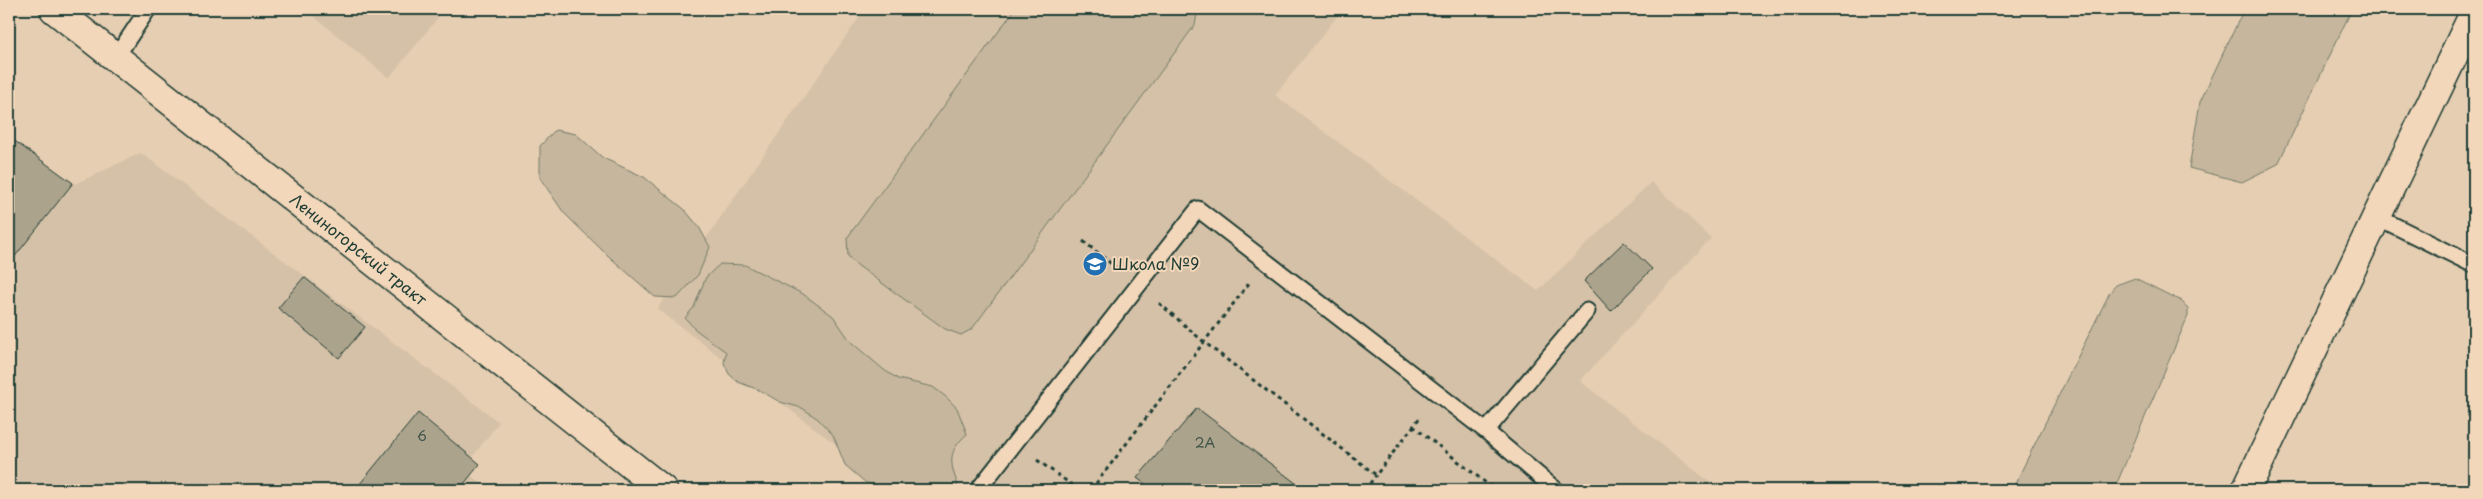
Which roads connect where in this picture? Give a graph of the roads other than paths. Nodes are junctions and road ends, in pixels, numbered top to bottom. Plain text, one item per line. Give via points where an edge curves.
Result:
1 (54, 9) edge
2 (148, 9) edge
3 (2474, 13) edge
4 (116, 58) junction
5 (2376, 216) junction
6 (2474, 265) edge
7 (1588, 310) dead end
8 (1486, 431) junction
9 (663, 490) edge
10 (978, 490) edge
11 (1556, 490) edge
12 (2246, 490) edge

1 - 4 main road, Лениногорский тракт
2 - 4 lane
3 - 5 main road
4 - 9 main road, Лениногорский тракт
5 - 6 lane
5 - 12 main road
7 - 8 lane
8 - 10 lane via 1198,209
8 - 11 lane

